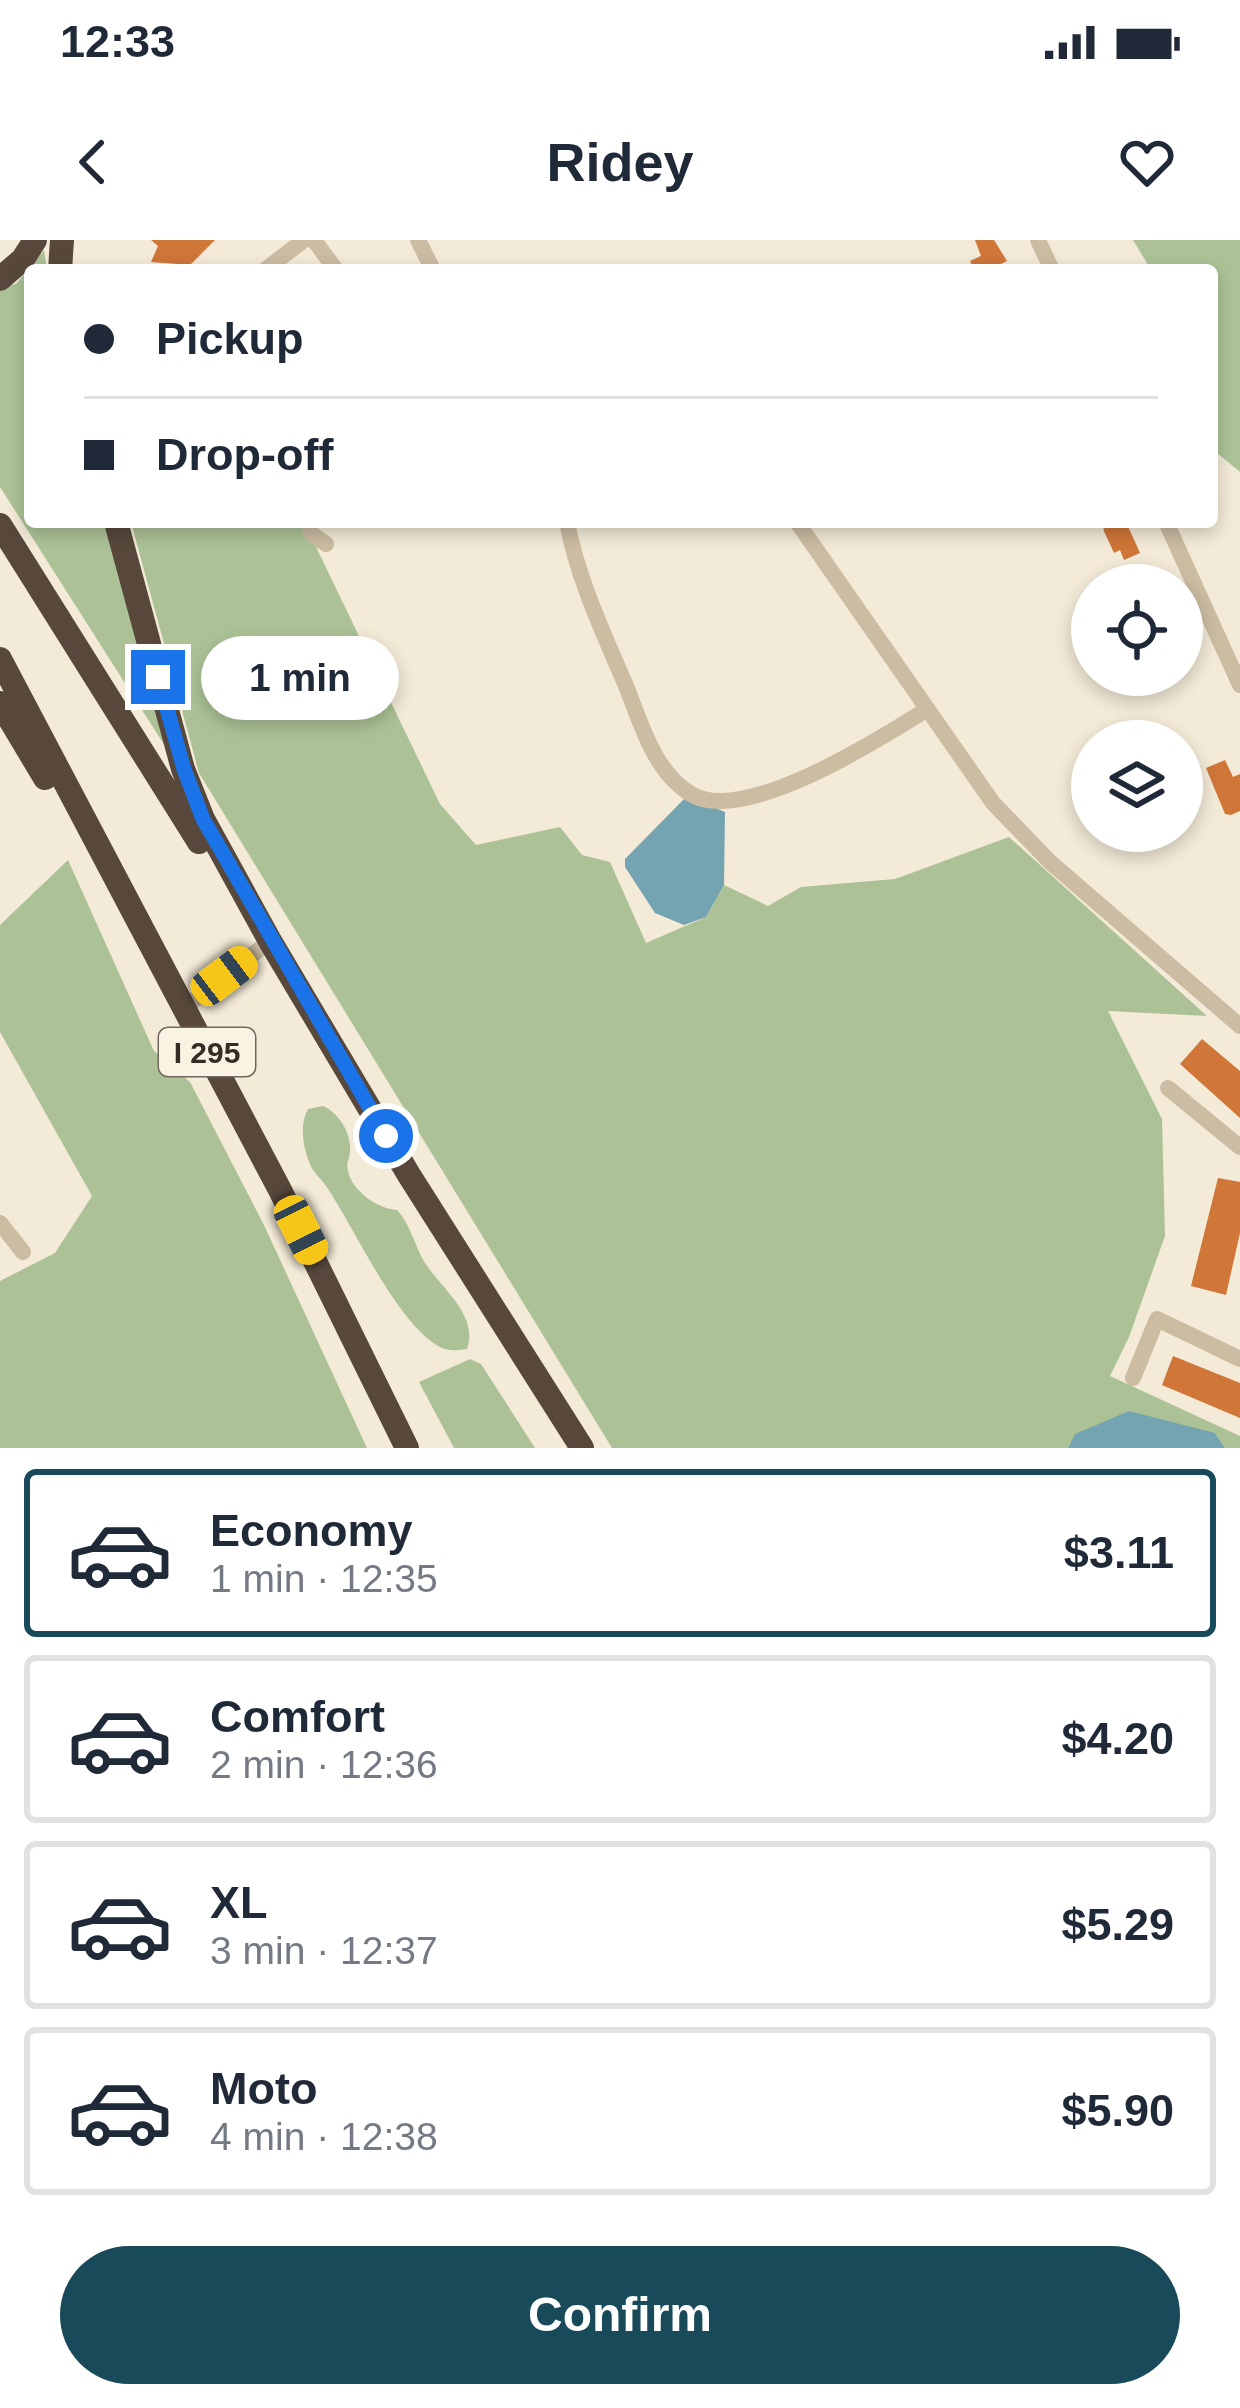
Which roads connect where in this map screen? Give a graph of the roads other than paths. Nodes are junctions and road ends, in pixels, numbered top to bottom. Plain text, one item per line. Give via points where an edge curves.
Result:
1 (35, 240) edge
2 (304, 240) edge
3 (273, 264) edge
4 (0, 279) edge
5 (0, 525) edge
6 (118, 528) edge
7 (310, 528) edge
8 (569, 528) edge
9 (801, 528) edge
10 (1169, 528) edge
11 (326, 544) dead end
12 (0, 659) edge
13 (1240, 685) edge
14 (0, 703) edge
15 (926, 710) junction
16 (270, 941) junction
17 (184, 1008) junction
18 (1240, 1026) edge
19 (1168, 1088) dead end
20 (236, 1108) junction
21 (1240, 1147) edge
22 (0, 1222) edge
23 (0, 1256) edge
24 (1240, 1359) edge
25 (1133, 1378) dead end
26 (407, 1448) edge
27 (582, 1448) edge

1 - 4 highway
2 - 3 street
5 - 16 highway via 246,916
6 - 16 highway via 191,791
7 - 11 street
8 - 15 street via 589,598 658,761 692,795 727,802 795,782
9 - 15 street
10 - 13 street
12 - 17 highway, I 295
14 - 20 highway
15 - 18 street via 1016,830
16 - 17 street
16 - 27 highway
17 - 20 highway, I 295
19 - 21 street
20 - 26 highway, I 295
22 - 23 street via 21,1250
24 - 25 street via 1157,1319

